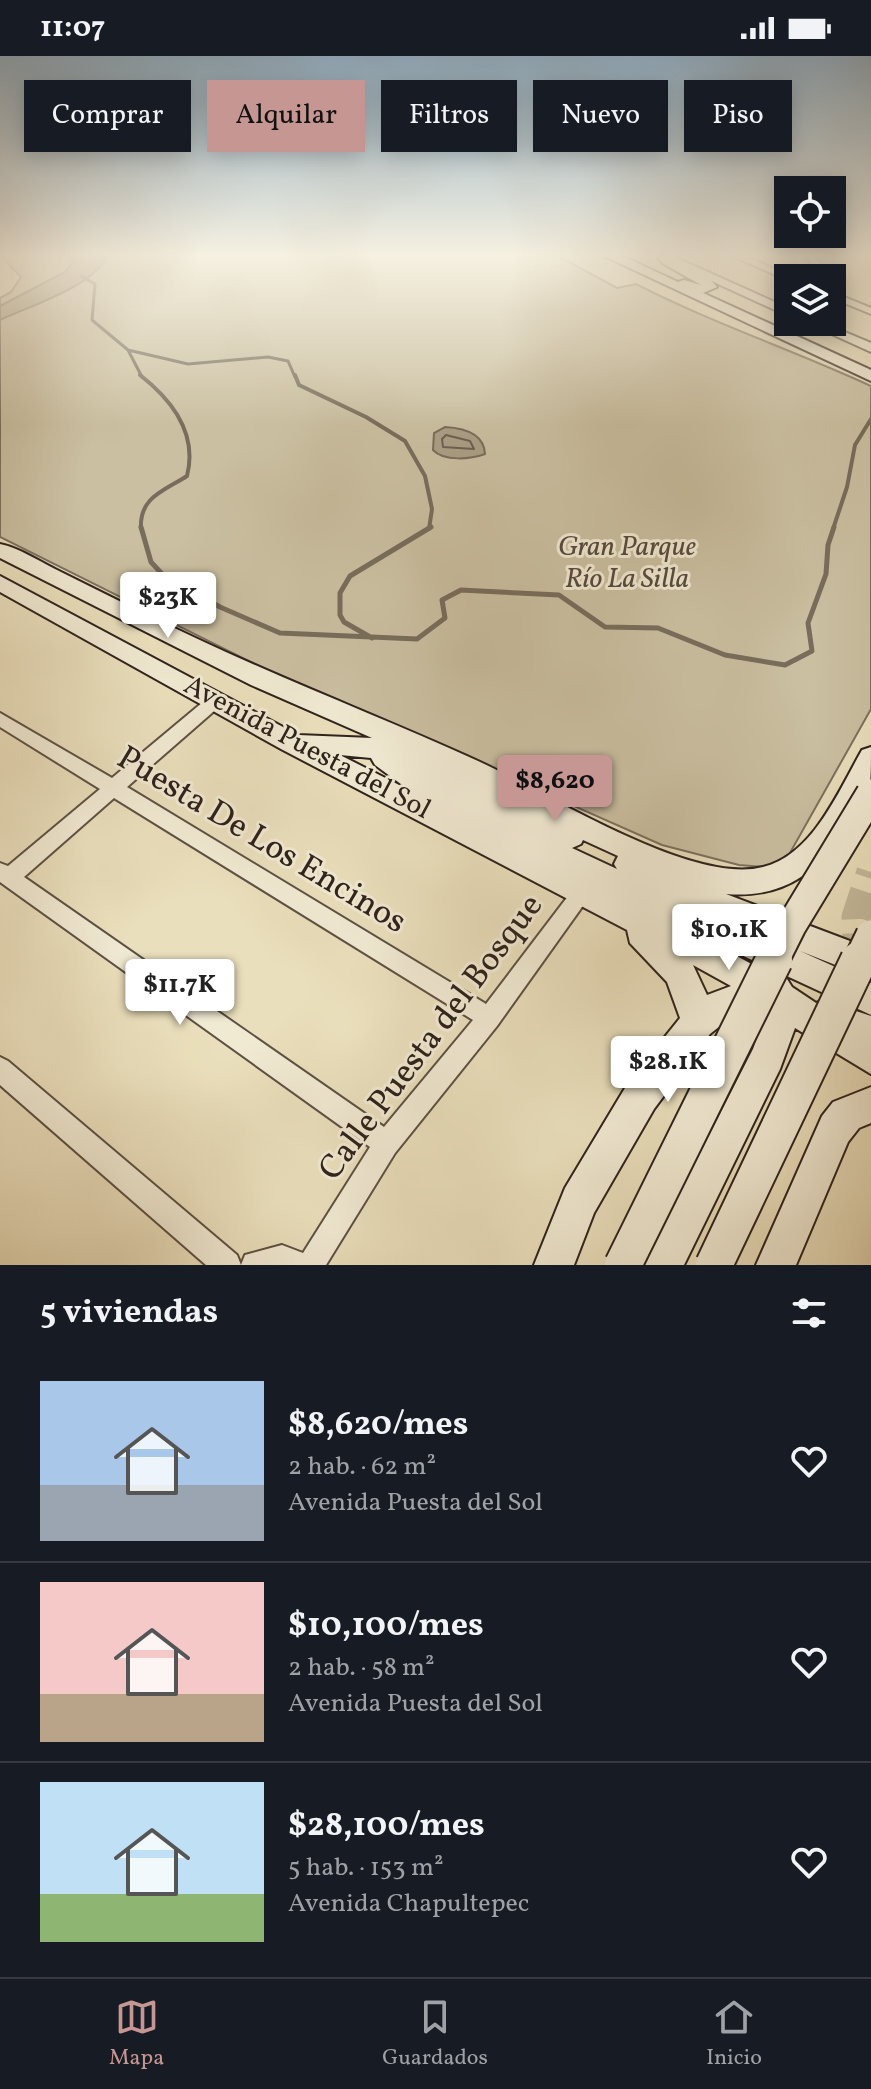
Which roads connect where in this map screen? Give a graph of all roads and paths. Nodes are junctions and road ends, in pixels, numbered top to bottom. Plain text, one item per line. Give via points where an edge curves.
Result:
1 (730, 311) edge
2 (762, 311) edge
3 (843, 336) edge
4 (871, 348) edge
5 (871, 360) edge
6 (871, 376) edge
7 (0, 550) edge
8 (0, 583) edge
9 (202, 651) junction
10 (169, 675) junction
11 (260, 679) junction
12 (224, 706) junction
13 (331, 712) junction
14 (0, 719) edge
15 (290, 742) junction
16 (376, 748) junction
17 (871, 757) edge
18 (113, 788) junction
19 (871, 794) edge
20 (797, 862) junction
21 (4, 874) edge
22 (582, 893) junction
23 (622, 915) junction
24 (731, 933) junction
25 (871, 935) tunnel mouth
26 (812, 943) junction
27 (776, 986) junction
28 (864, 1012) edge
29 (489, 1018) junction
30 (698, 1022) junction
31 (0, 1069) edge
32 (871, 1105) edge
33 (386, 1144) junction
34 (579, 1202) junction
35 (227, 1265) edge
36 (255, 1265) edge
37 (300, 1265) edge
38 (311, 1265) edge
39 (541, 1265) edge
40 (554, 1265) edge
41 (623, 1265) edge
42 (663, 1265) edge
43 (714, 1265) edge
44 (776, 1265) edge

1 - 6 main road
2 - 5 main road
3 - 4 street
7 - 9 main road, Avenida Puesta del Sol
8 - 10 main road, Avenida Puesta del Sol
9 - 10 main road via 177,663
9 - 11 main road, Avenida Puesta del Sol
10 - 12 main road, Avenida Puesta del Sol
11 - 12 main road via 255,701
11 - 13 main road, Avenida Puesta del Sol
12 - 15 main road, Avenida Puesta del Sol
12 - 18 street
13 - 16 main road, Avenida Puesta del Sol
13 - 20 main road via 397,735 635,850 715,880 752,883
14 - 18 street, Puesta De Los Encinos
15 - 16 main road
15 - 22 main road, Avenida Puesta del Sol
16 - 24 main road, Avenida Puesta del Sol via 397,769 435,792 582,867
16 - 26 main road via 407,757 709,901
17 - 20 main road via 836,822 812,853
18 - 21 street
18 - 29 street, Puesta De Los Encinos
19 - 27 main road, bridge via 791,926
20 - 26 main road via 796,910
21 - 33 street
22 - 23 main road, Avenida Puesta del Sol
22 - 29 street, Calle Puesta del Bosque
23 - 27 main road, Avenida Puesta del Sol
23 - 30 main road via 685,977
24 - 27 main road
24 - 28 main road, Avenida Puesta del Sol
25 - 28 main road, bridge
26 - 28 main road
27 - 28 main road, Avenida Puesta del Sol
27 - 30 main road via 724,1002
27 - 41 main road, bridge
27 - 42 main road via 782,1021 768,1057
28 - 43 main road, bridge
29 - 33 street, Calle Puesta del Bosque
30 - 34 main road via 641,1096
31 - 35 street
32 - 44 main road via 846,1115 835,1129
33 - 38 street, Calle Puesta del Bosque
34 - 39 street
34 - 40 main road
36 - 37 street via 282,1258

